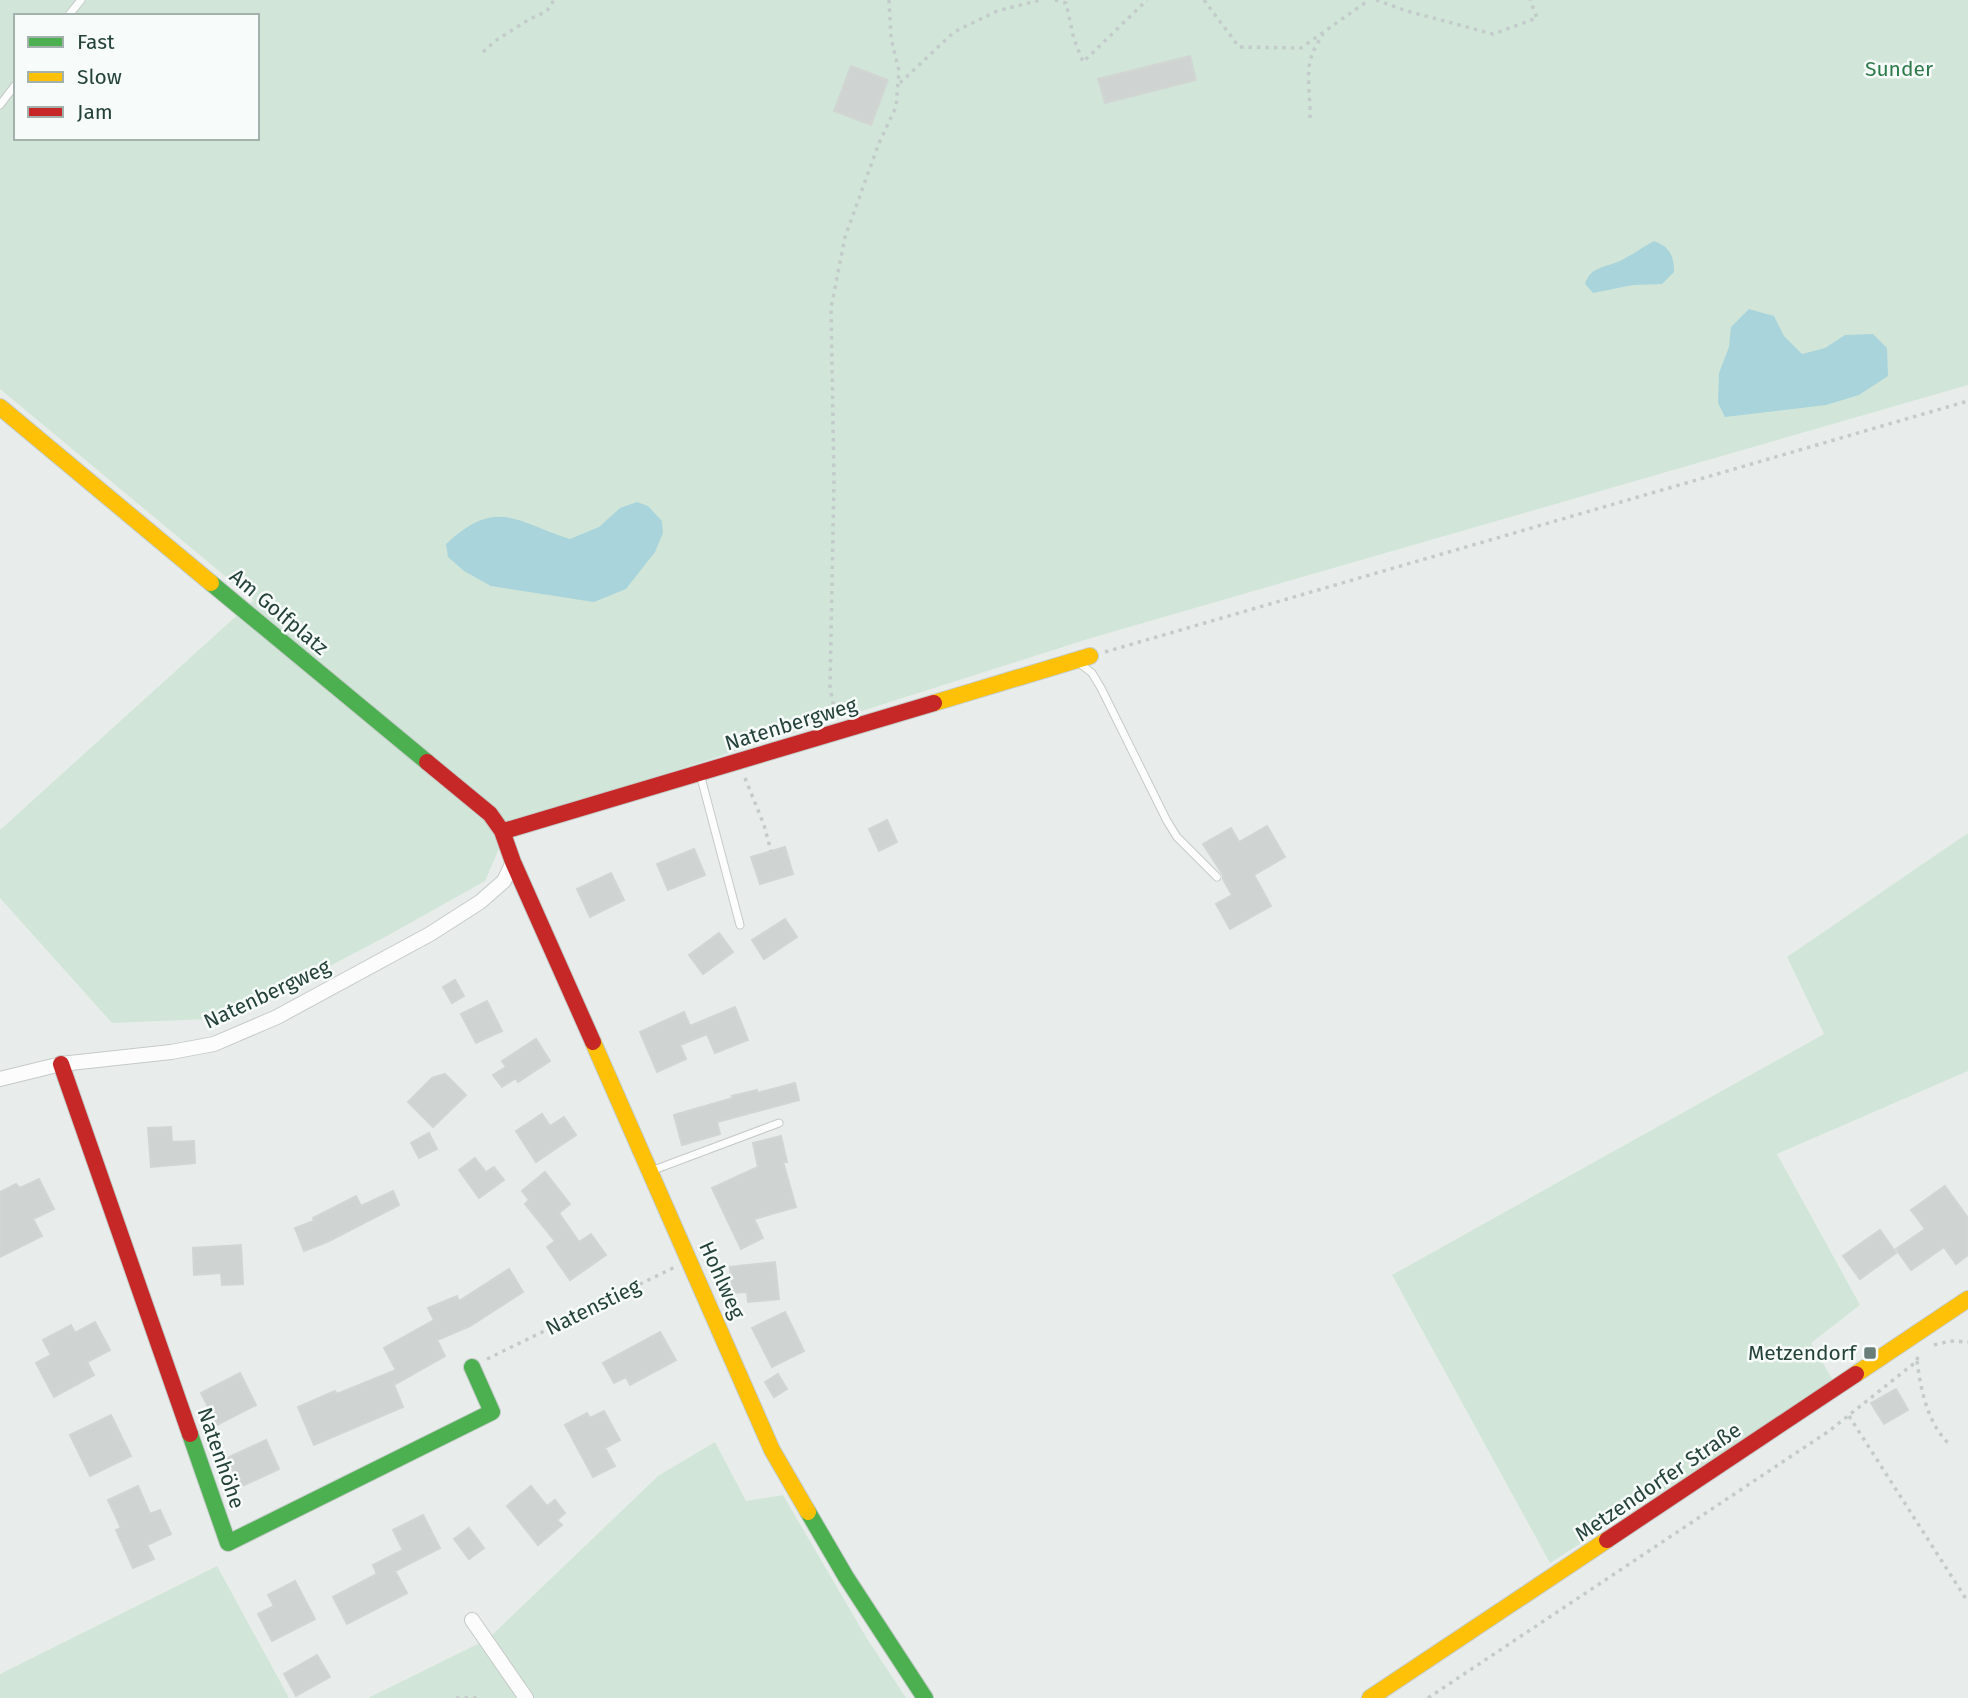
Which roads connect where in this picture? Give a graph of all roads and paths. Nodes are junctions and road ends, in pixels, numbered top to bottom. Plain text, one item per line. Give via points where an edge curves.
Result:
1 (554, 0) edge
2 (889, 0) edge
3 (1040, 0) edge
4 (1055, 0) edge
5 (1147, 0) edge
6 (1204, 0) edge
7 (1369, 0) edge
8 (1376, 0) edge
9 (1531, 0) edge
10 (1066, 1) edge
11 (1324, 32) junction
12 (484, 52) dead end
13 (898, 85) junction
14 (14, 87) edge
15 (0, 105) edge
16 (1310, 118) dead end
17 (1968, 401) edge
18 (0, 407) edge
19 (1083, 658) junction
20 (838, 732) junction
21 (740, 761) junction
22 (700, 774) junction
23 (504, 831) junction
24 (771, 851) dead end
25 (513, 862) junction
26 (1217, 877) dead end
27 (740, 925) dead end
28 (61, 1063) junction
29 (0, 1079) edge
30 (779, 1123) dead end
31 (651, 1171) junction
32 (690, 1260) junction
33 (1968, 1299) edge
34 (1921, 1331) junction
35 (1968, 1342) edge
36 (1929, 1346) dead end
37 (496, 1354) dead end
38 (1917, 1361) junction
39 (472, 1367) dead end
40 (1849, 1416) junction
41 (1950, 1445) dead end
42 (1968, 1602) edge
43 (472, 1620) dead end
44 (457, 1698) edge
45 (477, 1698) edge
46 (526, 1698) edge
47 (925, 1698) edge
48 (1370, 1698) edge
49 (1428, 1698) edge

1 - 12 path via 547,11
2 - 13 path
3 - 13 path via 997,11 954,32
4 - 10 path
5 - 10 path via 1083,62
6 - 11 path via 1240,47 1301,48
7 - 11 path
8 - 9 path via 1493,34 1536,18
11 - 16 path via 1311,56
13 - 20 path via 896,107 845,237 831,307 830,688
14 - 15 lane
17 - 19 path
18 - 23 street, Am Golfplatz via 490,814
19 - 20 street, Natenbergweg
19 - 26 lane via 1172,829
20 - 21 street, Natenbergweg
21 - 22 street, Natenbergweg
21 - 24 path
22 - 23 street, Natenbergweg
22 - 27 lane
23 - 25 street, Am Golfplatz
25 - 28 street, Natenbergweg via 504,881 480,901 415,943 277,1017 192,1049
25 - 31 street, Hohlweg
28 - 29 street, Natenbergweg
28 - 39 street, Natenhöhe via 228,1543 492,1412
30 - 31 lane
31 - 32 street, Hohlweg
32 - 37 path, Natenstieg
32 - 47 street, Hohlweg via 772,1450 846,1577
33 - 34 street, Metzendorfer Straße
34 - 38 path
34 - 48 street, Metzendorfer Straße
35 - 36 path
38 - 40 path
38 - 41 path via 1922,1398
40 - 42 path
40 - 49 path
43 - 46 street
44 - 45 path

